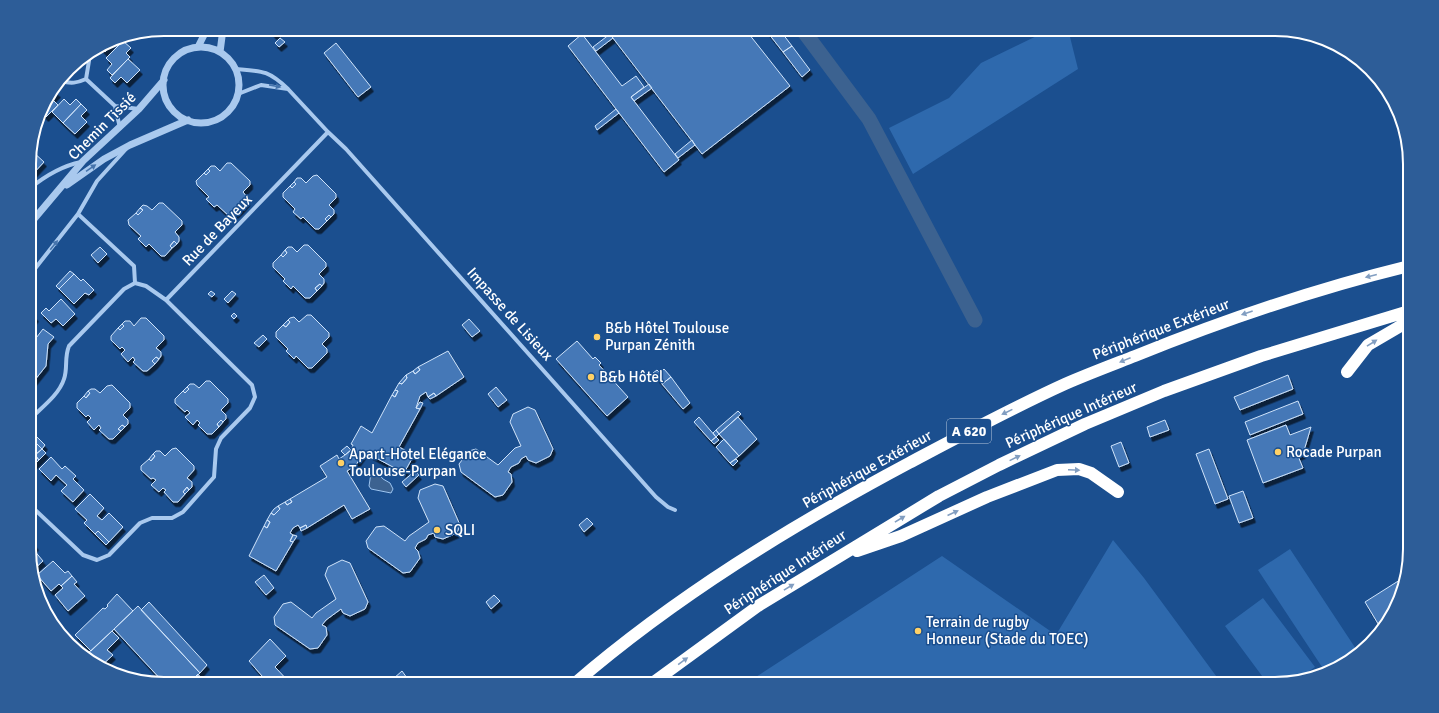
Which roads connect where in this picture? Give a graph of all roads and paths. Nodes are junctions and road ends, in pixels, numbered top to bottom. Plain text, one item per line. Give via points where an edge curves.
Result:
1 (204, 36) edge
2 (222, 36) edge
3 (198, 47) junction
4 (220, 52) junction
5 (89, 61) edge
6 (236, 69) junction
7 (86, 79) junction
8 (164, 80) junction
9 (65, 83) edge
10 (288, 89) junction
11 (238, 94) junction
12 (115, 106) junction
13 (139, 109) junction
14 (188, 120) junction
15 (120, 128) junction
16 (328, 132) junction
17 (130, 145) junction
18 (83, 161) junction
19 (36, 183) edge
20 (59, 191) junction
21 (78, 214) junction
22 (36, 218) edge
23 (36, 267) edge
24 (1403, 268) edge
25 (136, 283) junction
26 (166, 300) junction
27 (1403, 312) edge
28 (1403, 324) edge
29 (1347, 372) dead end
30 (36, 413) edge
31 (1118, 492) dead end
32 (675, 510) dead end
33 (36, 511) edge
34 (838, 557) junction
35 (583, 677) edge
36 (661, 677) edge

1 - 3 street
2 - 4 street
3 - 4 street
3 - 8 street via 176,56
4 - 6 street
5 - 7 street
6 - 10 street via 275,76
6 - 11 street via 239,81
7 - 9 street
7 - 12 street
8 - 13 street, Chemin Tissié
8 - 14 street via 165,94 171,106
11 -> 10 street via 261,85
10 - 16 street
11 - 14 street via 230,109 220,118 203,122
12 - 13 street
12 - 15 street
13 - 15 street, Chemin Tissié
14 - 17 street, Chemin Tissié
15 - 18 street, Chemin Tissié
16 - 26 street, Rue de Bayeux
16 - 32 street, Impasse de Lisieux via 346,149 656,497
20 -> 17 street, Chemin Tissié via 104,159
17 - 21 street via 97,181
18 - 19 street via 44,176
18 - 20 street, Chemin Tissié
20 - 22 street, Chemin Tissié
23 -> 21 street
21 - 25 street via 134,266
24 -> 35 highway, Périphérique Extérieur / A 620 via 1347,282 1202,329 1066,384 976,428 827,508 750,554 683,600
25 - 26 street via 146,286
25 - 30 street via 124,289 69,346 65,354 65,379 58,391
26 - 33 street via 252,385 255,397 250,408 221,438 216,449 214,478 183,512 172,518 152,518 140,523 109,555 97,560 83,555
34 -> 27 highway, Périphérique Intérieur via 939,496 1086,424 1164,391 1261,356
29 -> 28 highway via 1368,344
34 -> 31 highway via 901,536 987,497 1057,470 1079,469 1091,473
36 -> 34 highway, Périphérique Intérieur via 758,606

